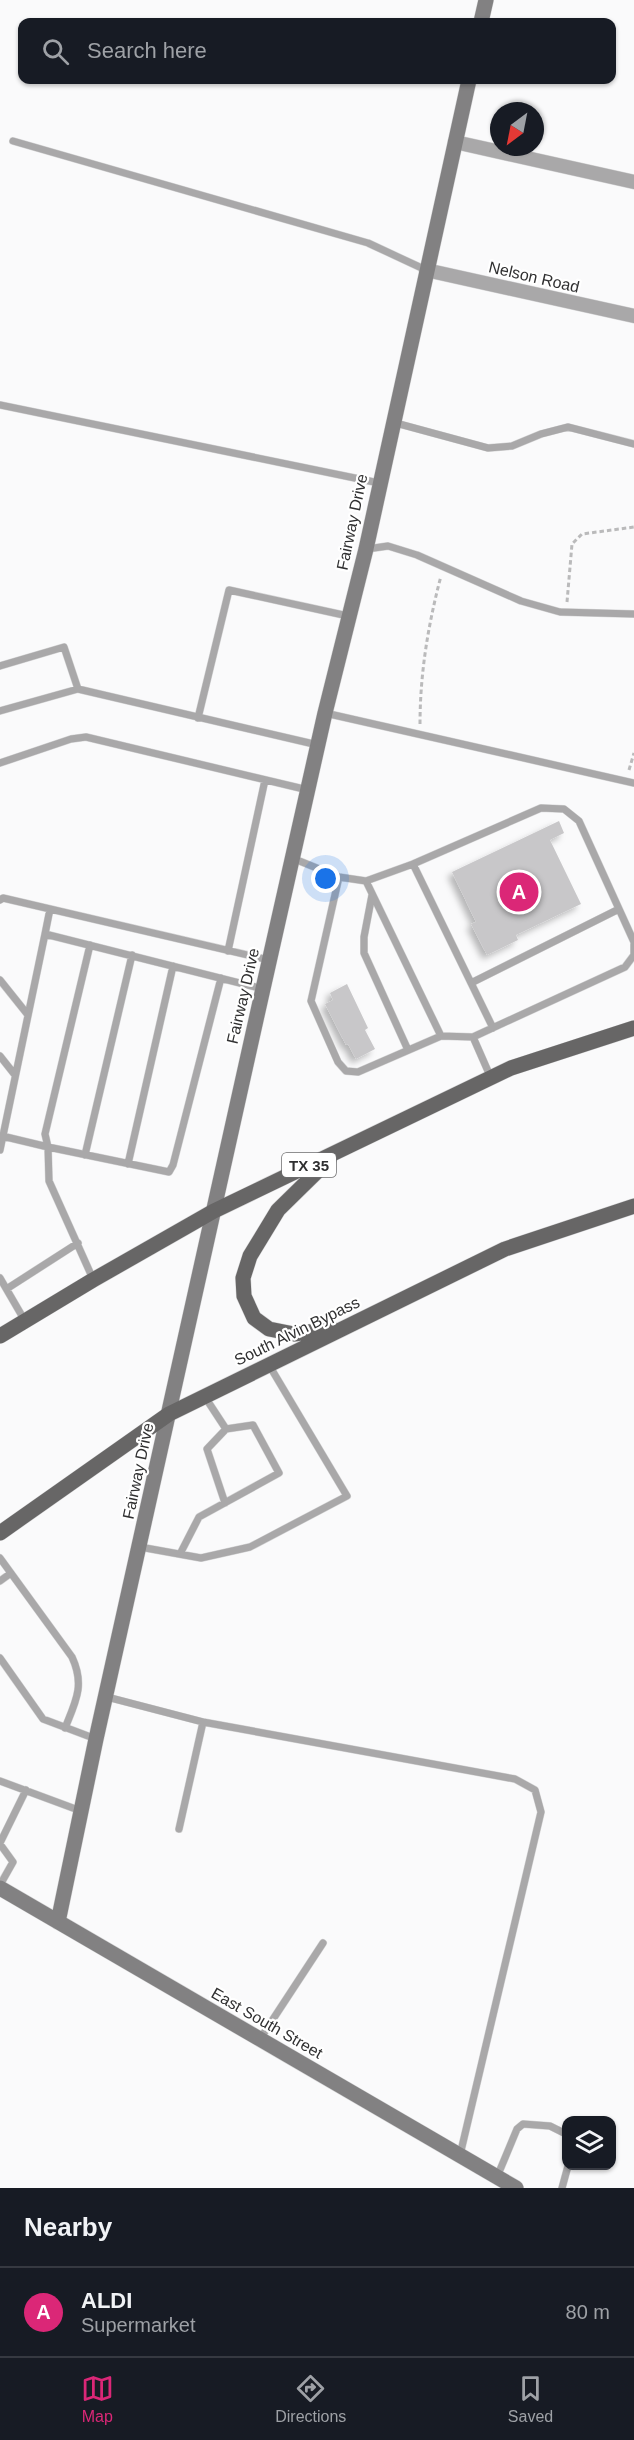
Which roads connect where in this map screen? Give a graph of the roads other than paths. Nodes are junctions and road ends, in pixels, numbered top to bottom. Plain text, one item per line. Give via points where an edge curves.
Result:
1 (486, 0) edge
2 (482, 18) edge
3 (468, 84) edge
4 (13, 141) dead end
5 (455, 142) junction
6 (634, 182) edge
7 (426, 270) junction
8 (634, 316) edge
9 (0, 405) edge
10 (392, 422) junction
11 (634, 444) edge
12 (379, 483) junction
13 (366, 549) junction
14 (634, 614) edge
15 (348, 616) junction
16 (0, 666) edge
17 (78, 689) junction
18 (0, 711) edge
19 (325, 713) junction
20 (198, 718) junction
21 (318, 745) junction
22 (0, 763) edge
23 (265, 780) junction
24 (634, 783) edge
25 (308, 790) junction
26 (292, 858) junction
27 (413, 864) junction
28 (339, 877) junction
29 (366, 881) junction
30 (372, 895) junction
31 (0, 900) edge
32 (50, 909) junction
33 (619, 909) junction
34 (45, 934) junction
35 (634, 943) edge
36 (90, 945) junction
37 (228, 951) junction
38 (132, 956) junction
39 (269, 960) junction
40 (173, 966) junction
41 (221, 978) junction
42 (0, 980) edge
43 (471, 982) junction
44 (263, 989) junction
45 (28, 1015) junction
46 (493, 1028) junction
47 (634, 1028) edge
48 (441, 1036) junction
49 (473, 1037) junction
50 (408, 1050) junction
51 (0, 1056) edge
52 (15, 1075) junction
53 (491, 1078) junction
54 (2, 1130) edge
55 (48, 1147) junction
56 (0, 1150) edge
57 (338, 1152) junction
58 (85, 1155) junction
59 (128, 1164) junction
60 (634, 1206) edge
61 (214, 1210) junction
62 (78, 1243) junction
63 (0, 1278) edge
64 (93, 1280) junction
65 (8, 1288) junction
66 (25, 1321) junction
67 (345, 1328) junction
68 (0, 1336) edge
69 (269, 1365) junction
70 (205, 1396) junction
71 (169, 1414) junction
72 (226, 1428) junction
73 (225, 1503) junction
74 (0, 1533) edge
75 (140, 1547) junction
76 (180, 1554) junction
77 (0, 1558) edge
78 (11, 1574) junction
79 (0, 1581) edge
80 (0, 1658) edge
81 (107, 1697) junction
82 (203, 1722) junction
83 (65, 1728) junction
84 (96, 1739) junction
85 (0, 1781) edge
86 (26, 1790) junction
87 (81, 1811) junction
88 (179, 1828) dead end
89 (0, 1843) edge
90 (0, 1889) edge
91 (58, 1922) junction
92 (323, 1943) dead end
93 (260, 2040) junction
94 (562, 2132) edge
95 (460, 2155) junction
96 (567, 2170) edge
97 (505, 2184) edge
98 (562, 2188) edge

1 - 2 street
3 - 5 street, Fairway Drive
4 - 7 lane via 368,243
5 - 6 street
5 - 7 street, Fairway Drive
7 - 8 street, Nelson Road
7 - 10 street, Fairway Drive
9 - 12 lane
10 - 11 lane via 488,448 512,446 568,427
10 - 12 street, Fairway Drive
12 - 13 street, Fairway Drive
13 - 14 lane via 388,546 417,555 521,601 566,612
13 - 15 street, Fairway Drive
15 - 19 street, Fairway Drive
15 - 20 lane via 229,590
16 - 17 lane via 64,647
17 - 18 lane
17 - 20 lane
19 - 21 street, Fairway Drive
19 - 24 lane
20 - 21 lane
21 - 25 street, Fairway Drive
22 - 23 lane via 86,737
23 - 25 lane
23 - 37 lane
25 - 26 street, Fairway Drive
26 - 28 lane
26 - 39 street, Fairway Drive
27 - 29 lane
27 - 33 lane via 542,808 564,809 579,821
27 - 43 lane
28 - 29 lane
28 - 50 lane via 311,1000 338,1062 346,1071 358,1072
29 - 30 lane
30 - 48 lane
30 - 50 lane via 364,953
31 - 32 lane
32 - 34 lane
32 - 37 lane
33 - 35 lane
33 - 43 lane
34 - 36 lane
34 - 45 lane
35 - 46 lane via 634,955 625,967
36 - 38 lane
36 - 55 lane via 45,1134
37 - 39 lane
38 - 40 lane
38 - 58 lane
39 - 44 street, Fairway Drive
40 - 41 lane
40 - 59 lane
41 - 44 lane
41 - 59 lane via 174,1165 169,1172
42 - 45 lane
43 - 46 lane
44 - 61 street, Fairway Drive
45 - 52 lane
46 - 49 lane
47 - 53 main road, TX 35
48 - 49 lane
48 - 50 lane
49 - 53 lane
51 - 52 lane
52 - 54 lane
53 - 57 main road, TX 35
54 - 55 lane
54 - 56 lane
55 - 58 lane
55 - 62 lane via 49,1181
57 - 61 main road, TX 35
57 - 67 main road via 278,1210 250,1256 243,1278 244,1296 254,1318 269,1329 294,1334
58 - 59 lane
60 - 67 main road, South Alvin Bypass via 505,1249
61 - 64 main road, TX 35
61 - 71 street, Fairway Drive
62 - 64 lane
62 - 65 lane
63 - 65 lane
64 - 66 main road, TX 35
65 - 66 lane
66 - 68 main road, TX 35
67 - 69 main road, South Alvin Bypass
69 - 70 main road, South Alvin Bypass
69 - 76 lane via 347,1496 250,1547 201,1558
70 - 71 main road, South Alvin Bypass
70 - 72 lane
71 - 74 main road, South Alvin Bypass
71 - 75 street, Fairway Drive
72 - 73 lane via 207,1449
72 - 73 lane via 253,1425 279,1473
73 - 76 lane via 199,1517
75 - 76 lane
75 - 81 street, Fairway Drive
77 - 78 lane
78 - 79 lane
78 - 83 lane via 78,1670 79,1694
80 - 83 lane via 43,1719
81 - 82 lane
81 - 84 street, Fairway Drive
82 - 88 lane
82 - 95 lane via 515,1779 535,1790 541,1812
83 - 84 lane
84 - 87 street, Fairway Drive
85 - 86 lane
86 - 87 lane
86 - 89 lane
87 - 91 street, Fairway Drive
89 - 90 lane via 13,1862
90 - 91 street, East South Street
91 - 93 street, East South Street
92 - 93 lane
93 - 95 street, East South Street
94 - 97 lane via 550,2126 523,2124 517,2129
95 - 97 street, East South Street
96 - 98 lane

